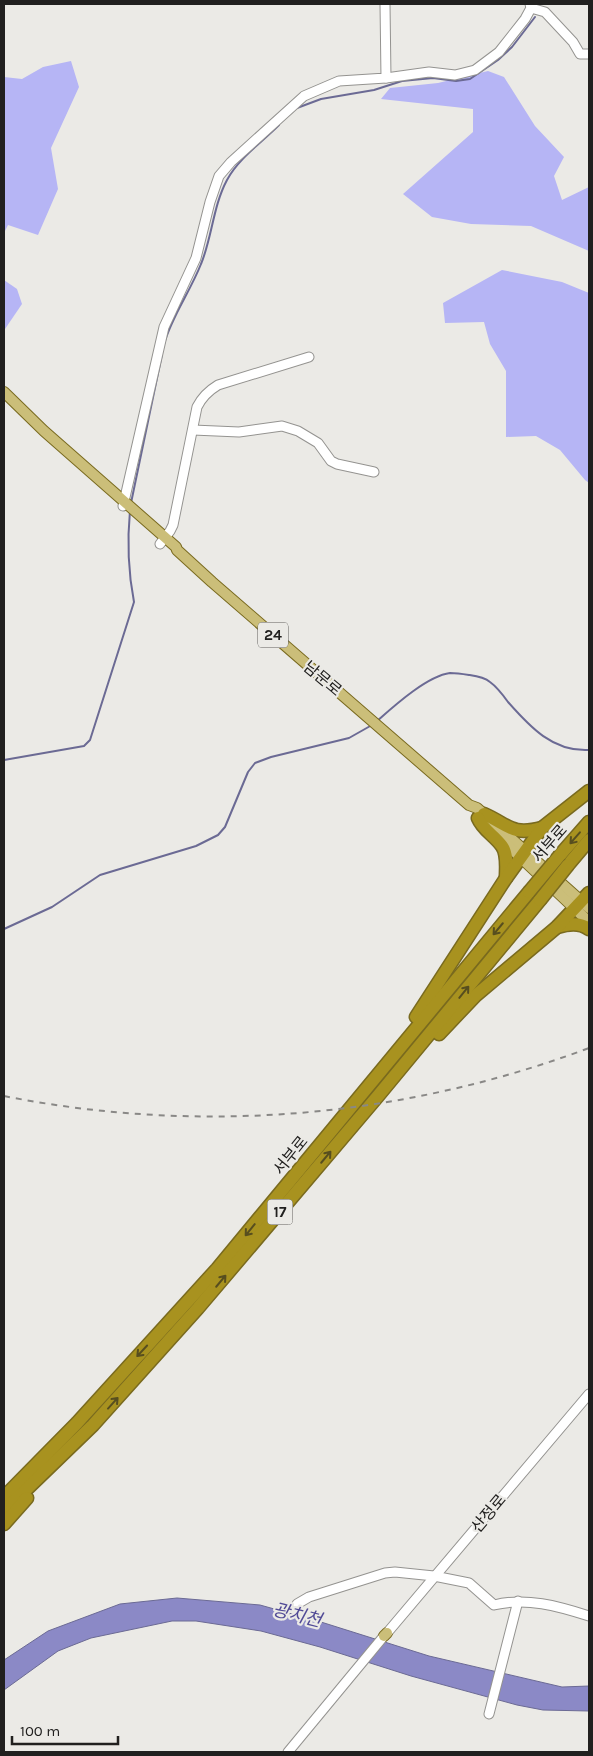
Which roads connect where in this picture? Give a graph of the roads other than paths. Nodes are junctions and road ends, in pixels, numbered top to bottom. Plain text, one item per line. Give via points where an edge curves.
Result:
1 (386, 4) edge
2 (531, 6) edge
3 (589, 54) edge
4 (386, 78) junction
5 (309, 357) dead end
6 (4, 392) edge
7 (4, 402) edge
8 (193, 430) junction
9 (374, 472) dead end
10 (125, 504) junction
11 (163, 540) junction
12 (589, 791) edge
13 (481, 816) junction
14 (589, 822) edge
15 (542, 828) junction
16 (589, 840) edge
17 (524, 854) junction
18 (564, 860) junction
19 (506, 878) junction
20 (584, 903) edge
21 (589, 922) edge
22 (557, 927) junction
23 (589, 929) edge
24 (366, 1088) junction
25 (378, 1096) junction
26 (589, 1394) edge
27 (77, 1423) junction
28 (93, 1425) junction
29 (4, 1489) edge
30 (4, 1498) edge
31 (4, 1511) edge
32 (4, 1524) edge
33 (434, 1576) junction
34 (518, 1601) junction
35 (297, 1604) dead end
36 (589, 1616) edge
37 (490, 1712) dead end
38 (288, 1752) edge

1 - 4 street
2 - 3 street via 545,12 580,54
2 - 4 street via 499,52 475,70 456,75 428,72
4 - 10 street via 339,81 304,96 219,176 196,258 164,327
5 - 8 street via 218,384 201,400
6 - 10 main road, 남문로 / 24
7 - 10 main road, 남문로 / 24
8 - 9 street via 239,432 287,427 318,443 331,461
8 - 11 street via 173,525
10 - 11 main road, 남문로 / 24
11 - 13 main road, 남문로 / 24 via 176,547 288,649 469,805 477,808
12 - 15 highway
13 - 15 highway via 517,831
13 - 17 main road, 남문로 / 24
13 - 19 highway via 481,826 502,846 506,855
14 -> 18 highway, 서부로 / 17
15 - 17 highway
16 - 18 highway, 서부로 / 17
17 - 19 highway
17 - 20 main road, 남문로 / 24
18 -> 24 highway, 서부로 / 17, bridge via 529,892
25 -> 18 highway, 서부로 / 17, bridge via 540,900
19 - 24 highway
20 - 21 main road, 남문로 / 24
20 - 22 highway
22 - 23 highway via 578,924
22 - 25 highway via 476,996
24 -> 27 highway, 서부로 / 17 via 217,1269
28 -> 25 highway, 서부로 / 17 via 198,1308
26 - 33 street, 산정로
27 - 29 highway
27 - 30 highway, 서부로 / 17
28 - 31 highway, 서부로 / 17
28 - 32 highway
33 - 34 street via 469,1583 494,1605
33 - 35 street via 385,1573 309,1597
33 - 38 street, 산정로
34 - 36 street
34 - 37 street

